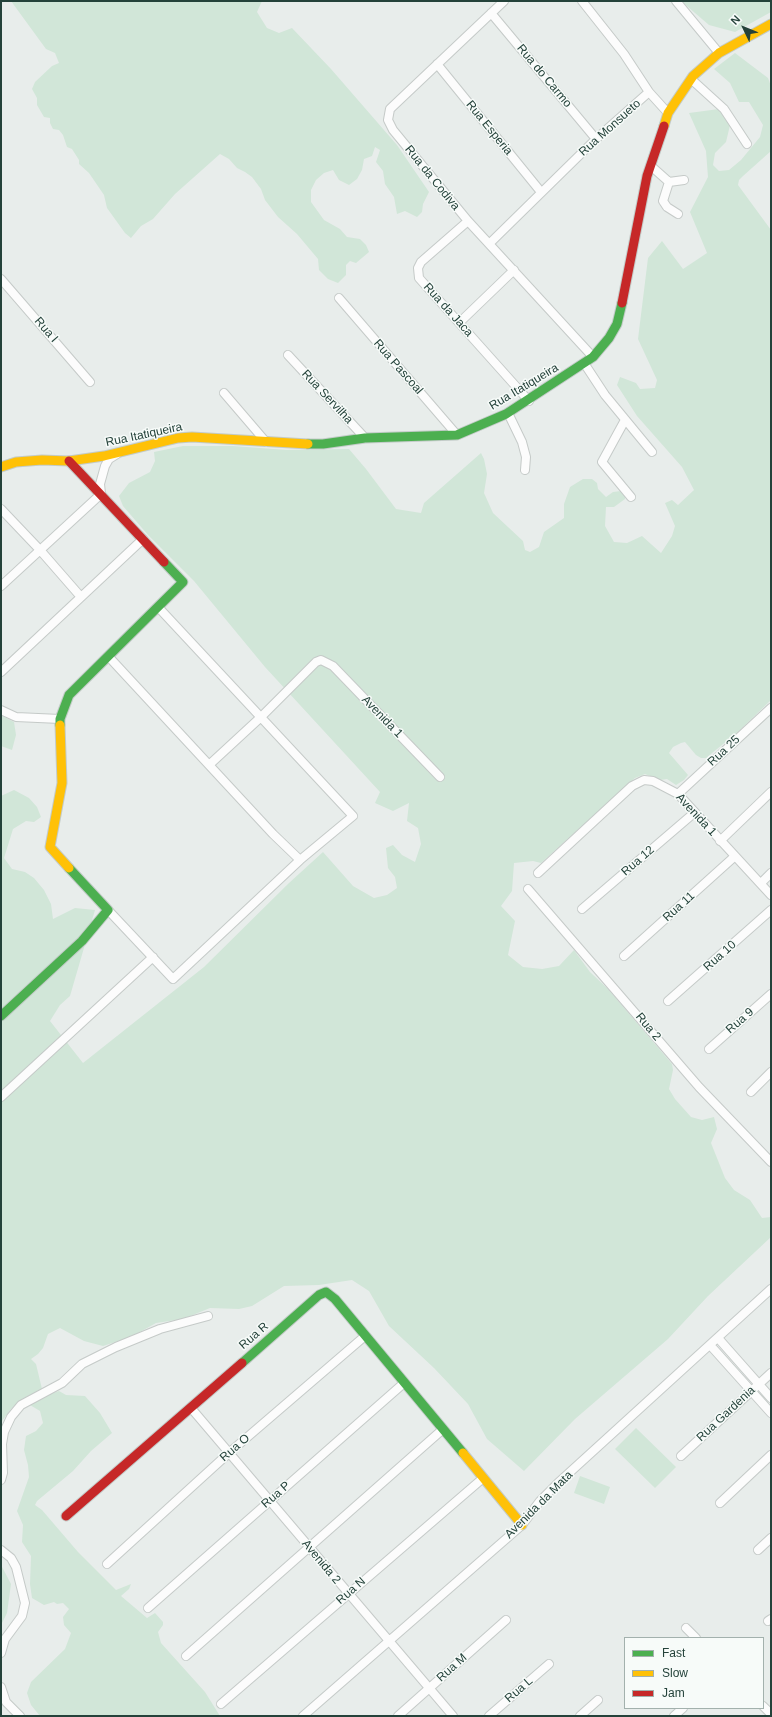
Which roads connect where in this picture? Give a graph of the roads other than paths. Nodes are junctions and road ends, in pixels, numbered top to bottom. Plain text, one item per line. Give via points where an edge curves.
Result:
1 (504, 1) edge
2 (582, 1) edge
3 (676, 1) edge
4 (492, 13) junction
5 (771, 24) edge
6 (719, 53) junction
7 (437, 64) junction
8 (691, 79) junction
9 (650, 92) junction
10 (668, 113) junction
11 (596, 139) junction
12 (747, 144) dead end
13 (651, 166) junction
14 (684, 180) dead end
15 (669, 182) junction
16 (541, 192) junction
17 (678, 214) dead end
18 (468, 221) junction
19 (490, 244) junction
20 (514, 270) junction
21 (1, 279) edge
22 (339, 298) dead end
23 (460, 322) junction
24 (288, 355) dead end
25 (593, 357) junction
26 (584, 363) junction
27 (90, 382) dead end
28 (224, 393) dead end
29 (529, 401) junction
30 (508, 413) junction
31 (625, 420) junction
32 (457, 435) junction
33 (365, 438) junction
34 (266, 442) junction
35 (129, 451) junction
36 (652, 452) dead end
37 (69, 460) junction
38 (1, 467) edge
39 (525, 470) dead end
40 (101, 494) junction
41 (631, 496) dead end
42 (1, 509) edge
43 (143, 539) junction
44 (40, 550) junction
45 (1, 586) edge
46 (81, 597) junction
47 (158, 606) junction
48 (108, 656) junction
49 (1, 672) edge
50 (771, 708) edge
51 (1, 710) edge
52 (261, 717) junction
53 (60, 719) junction
54 (209, 765) junction
55 (440, 777) dead end
56 (771, 792) edge
57 (678, 794) junction
58 (694, 813) junction
59 (720, 841) junction
60 (734, 857) junction
61 (300, 860) junction
62 (538, 873) dead end
63 (771, 873) edge
64 (761, 883) junction
65 (528, 889) dead end
66 (771, 895) edge
67 (582, 909) dead end
68 (108, 910) junction
69 (771, 910) edge
70 (624, 956) dead end
71 (153, 957) junction
72 (771, 994) edge
73 (668, 1001) dead end
74 (1, 1016) edge
75 (709, 1049) dead end
76 (771, 1072) edge
77 (751, 1092) dead end
78 (1, 1096) edge
79 (771, 1162) edge
80 (771, 1289) edge
81 (208, 1316) dead end
82 (365, 1336) junction
83 (718, 1338) junction
84 (710, 1345) junction
85 (771, 1373) edge
86 (404, 1383) junction
87 (759, 1384) junction
88 (750, 1391) junction
89 (771, 1398) edge
90 (191, 1408) junction
91 (771, 1413) edge
92 (442, 1430) junction
93 (230, 1452) junction
94 (771, 1455) edge
95 (681, 1456) dead end
96 (482, 1478) junction
97 (1, 1480) edge
98 (270, 1500) junction
99 (720, 1503) dead end
100 (66, 1516) dead end
101 (522, 1525) junction
102 (771, 1538) edge
103 (308, 1548) junction
104 (1, 1550) edge
105 (758, 1550) dead end
106 (107, 1564) dead end
107 (348, 1593) junction
108 (148, 1608) dead end
109 (506, 1620) dead end
110 (686, 1628) dead end
111 (695, 1637) edge
112 (390, 1641) junction
113 (1, 1653) edge
114 (186, 1656) dead end
115 (549, 1664) dead end
116 (1, 1687) edge
117 (429, 1688) junction
118 (598, 1700) dead end
119 (221, 1704) dead end
120 (682, 1709) edge
121 (20, 1716) edge
122 (303, 1716) edge
123 (398, 1716) edge
124 (452, 1716) edge
125 (489, 1716) edge
126 (580, 1716) edge
127 (674, 1716) edge

1 - 4 street, Rua da Codiva
2 - 9 street, Rua Monsueto
3 - 6 street
4 - 7 street, Rua da Codiva
4 - 11 street, Rua do Carmo
5 - 6 street, Rua Itatiqueira
6 - 8 street, Rua Itatiqueira
7 - 16 street, Rua Esperia
7 - 18 street, Rua da Codiva via 390,109 388,120 393,130
8 - 10 street, Rua Itatiqueira
8 - 12 street via 724,109
9 - 10 street
9 - 11 street, Rua Monsueto
10 - 13 street, Rua Itatiqueira
11 - 16 street, Rua Monsueto
13 - 15 street
13 - 25 street, Rua Itatiqueira via 617,324
14 - 15 street
15 - 17 street via 663,201
16 - 19 street, Rua Monsueto
18 - 19 street, Rua da Codiva
18 - 23 street, Rua da Jaca via 421,262 418,273 419,278
19 - 20 street, Rua da Codiva
20 - 23 street
20 - 25 street, Rua da Codiva
21 - 27 street, Rua I
22 - 32 street, Rua Pascoal
23 - 29 street, Rua da Jaca
24 - 33 street, Rua Servilha
25 - 26 street, Rua Itatiqueira
26 - 29 street, Rua Itatiqueira
26 - 31 street
28 - 34 street
29 - 30 street, Rua Itatiqueira
30 - 32 street, Rua Itatiqueira
30 - 39 street via 522,442 526,457
31 - 36 street
31 - 41 street via 602,462
32 - 33 street, Rua Itatiqueira
33 - 34 street, Rua Itatiqueira via 323,444
34 - 35 street, Rua Itatiqueira via 192,437 178,438
35 - 37 street, Rua Itatiqueira
35 - 40 street via 118,453 109,459 100,484
37 - 38 street, Rua Itatiqueira via 16,462
37 - 40 street
40 - 43 street
40 - 44 street
42 - 44 street
43 - 46 street
43 - 47 street via 183,582
44 - 45 street
44 - 46 street
46 - 49 street
47 - 48 street
47 - 52 street
48 - 53 street via 69,695
48 - 54 street
50 - 57 street, Rua 25
51 - 53 street via 16,717
52 - 54 street, Avenida 1
52 - 55 street, Avenida 1 via 316,662 326,661
52 - 61 street via 353,816
53 - 68 street via 62,783 50,847
54 - 61 street
56 - 59 street
57 - 58 street, Avenida 1
57 - 62 street, Avenida 1 via 652,781 644,780 632,786
58 - 59 street, Avenida 1
58 - 67 street, Rua 12
59 - 60 street, Avenida 1
60 - 64 street, Avenida 1
60 - 70 street, Rua 11
61 - 71 street via 173,980
63 - 64 street
64 - 66 street, Avenida 1
65 - 79 street, Rua 2 via 699,1087
68 - 71 street
68 - 74 street via 82,941
69 - 73 street, Rua 10
71 - 78 street
72 - 75 street, Rua 9
76 - 77 street
80 - 83 street, Avenida da Mata
81 - 97 street via 160,1329 116,1347 82,1364 62,1383 21,1405 11,1417 4,1432
82 - 86 street
82 - 90 street, Rua R via 335,1299 326,1292 319,1295
82 - 93 street, Rua O
83 - 84 street, Avenida da Mata
83 - 87 street
84 - 88 street
84 - 101 street, Avenida da Mata via 558,1483
85 - 87 street, Rua Gardenia
86 - 92 street
86 - 98 street, Rua P
87 - 88 street, Rua Gardenia
87 - 89 street
88 - 91 street
88 - 95 street, Rua Gardenia
90 - 93 street, Avenida 2
90 - 100 street
92 - 96 street
92 - 103 street
93 - 98 street, Avenida 2
93 - 106 street, Rua O
94 - 99 street
96 - 101 street
96 - 107 street, Rua N
98 - 103 street, Avenida 2
98 - 108 street, Rua P
101 - 112 street, Avenida da Mata
102 - 105 street
103 - 107 street, Avenida 2
103 - 114 street
104 - 113 street via 11,1558 16,1567 24,1603 22,1616 5,1639
107 - 112 street, Avenida 2
107 - 119 street, Rua N
109 - 117 street, Rua M
110 - 111 street
112 - 117 street, Avenida 2
112 - 122 street, Avenida da Mata
115 - 125 street, Rua L
116 - 121 street via 6,1702
117 - 123 street, Rua M
117 - 124 street, Avenida 2
118 - 126 street
120 - 127 street

